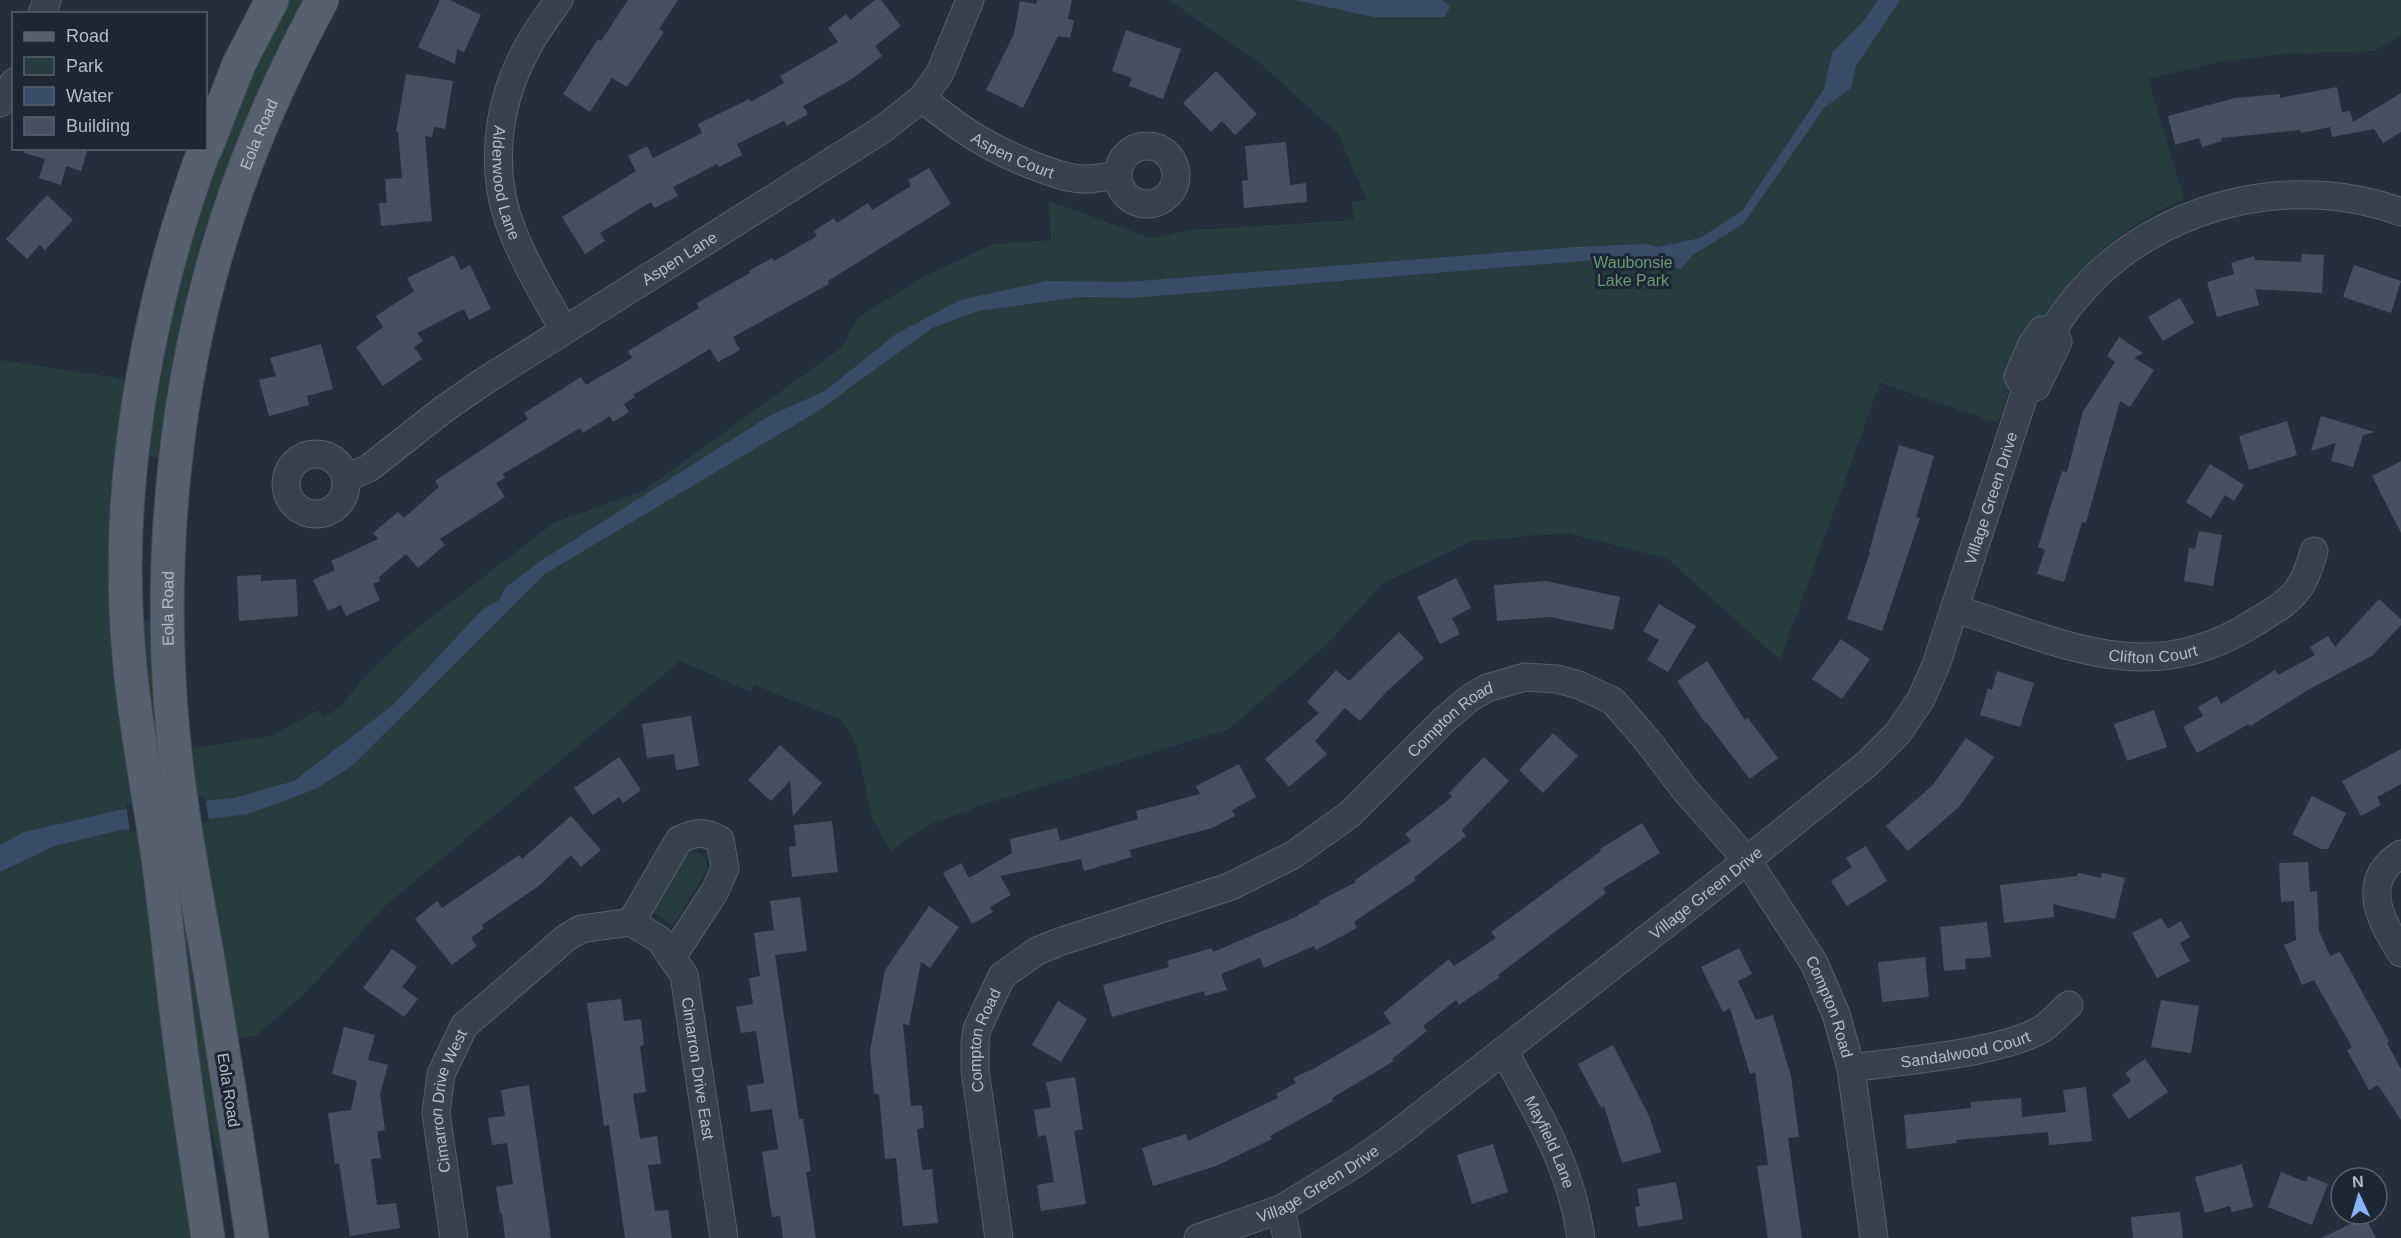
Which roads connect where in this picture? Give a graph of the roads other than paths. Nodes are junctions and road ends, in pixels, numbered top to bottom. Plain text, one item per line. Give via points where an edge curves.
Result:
1 (272, 0) edge
2 (322, 0) edge
3 (559, 0) edge
4 (970, 0) edge
5 (12, 85) edge
6 (922, 98) junction
7 (0, 103) edge
8 (207, 145) edge
9 (205, 150) edge
10 (1118, 175) dead end
11 (2401, 212) edge
12 (564, 330) junction
13 (346, 478) dead end
14 (2314, 551) dead end
15 (1956, 609) junction
16 (2401, 854) edge
17 (1747, 860) junction
18 (631, 922) junction
19 (2401, 953) edge
20 (672, 957) junction
21 (2069, 1005) dead end
22 (1504, 1051) junction
23 (1851, 1068) junction
24 (1281, 1209) junction
25 (208, 1238) edge
26 (252, 1238) edge
27 (454, 1238) edge
28 (723, 1238) edge
29 (999, 1238) edge
30 (1198, 1238) edge
31 (1287, 1238) edge
32 (1581, 1238) edge
33 (1874, 1238) edge

1 - 8 main road via 239,64
2 - 26 main road, Eola Road via 264,117 227,217 189,368 172,508 168,590 178,774
3 - 12 street, Alderwood Lane via 524,53 510,84 498,159 512,230
4 - 6 street, Aspen Lane via 940,73
5 - 7 street
6 - 10 street, Aspen Court via 954,125 1006,155 1052,173 1089,179
6 - 12 street, Aspen Lane via 876,134
9 - 25 main road via 171,255 139,403 129,488 125,590 131,684
11 - 15 street, Village Green Drive via 2357,200 2268,196 2211,208 2142,238 2113,260 2084,288 2053,331 2042,330 2022,364 2018,377 2026,388
12 - 13 street, Aspen Lane via 444,409 369,468
14 - 15 street, Clifton Court via 2303,583 2286,603 2234,636 2174,656 2139,658 2095,653
15 - 17 street, Village Green Drive via 1921,699 1898,733 1868,763
16 - 19 street via 2386,864 2377,891 2378,911
17 - 22 street, Village Green Drive
17 - 23 street, Compton Road via 1814,963 1836,1014
17 - 29 street, Compton Road via 1613,702 1579,685 1541,677 1512,679 1487,688 1445,719 1350,814 1293,855 1229,886 1037,951 1002,976 981,1016 975,1043 975,1070
18 - 20 street, Cimarron Drive East via 660,940
18 - 20 street via 679,840 693,833 708,833 720,840 725,868 715,891
18 - 27 street, Cimarron Drive West via 581,929 566,938 464,1026 443,1068 436,1104
20 - 28 street, Cimarron Drive East via 684,975
21 - 23 street, Sandalwood Court via 2044,1028 2014,1041
22 - 24 street, Village Green Drive via 1393,1137
22 - 32 street, Mayfield Lane via 1563,1163
23 - 33 street, Compton Road
24 - 30 street, Village Green Drive
24 - 31 street

